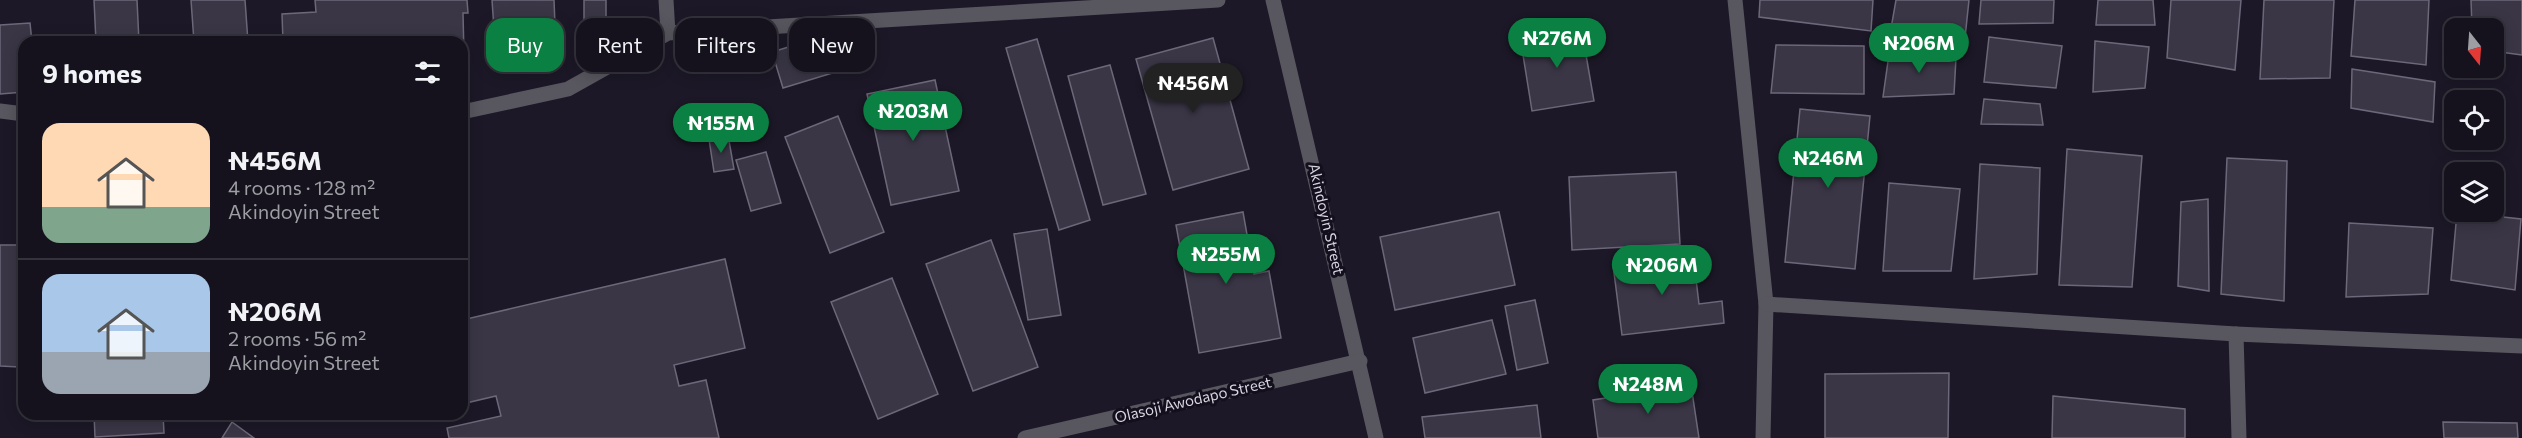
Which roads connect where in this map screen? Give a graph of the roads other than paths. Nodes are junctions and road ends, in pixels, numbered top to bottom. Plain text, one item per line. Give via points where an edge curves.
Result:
1 (666, 0) edge
2 (1218, 0) edge
3 (1273, 0) edge
4 (1735, 0) edge
5 (668, 33) junction
6 (0, 111) edge
7 (468, 111) edge
8 (18, 113) edge
9 (1766, 304) junction
10 (2236, 334) junction
11 (2522, 346) edge
12 (1360, 362) junction
13 (1025, 438) edge
14 (1376, 438) edge
15 (1763, 438) edge
16 (2239, 438) edge

1 - 5 street
2 - 5 street
3 - 12 street, Akindoyin Street
4 - 9 street
5 - 7 street via 568,89
6 - 8 street
9 - 10 street
9 - 15 street
10 - 11 street
10 - 16 street
12 - 13 street, Olasoji Awodapo Street
12 - 14 street, Akindoyin Street

